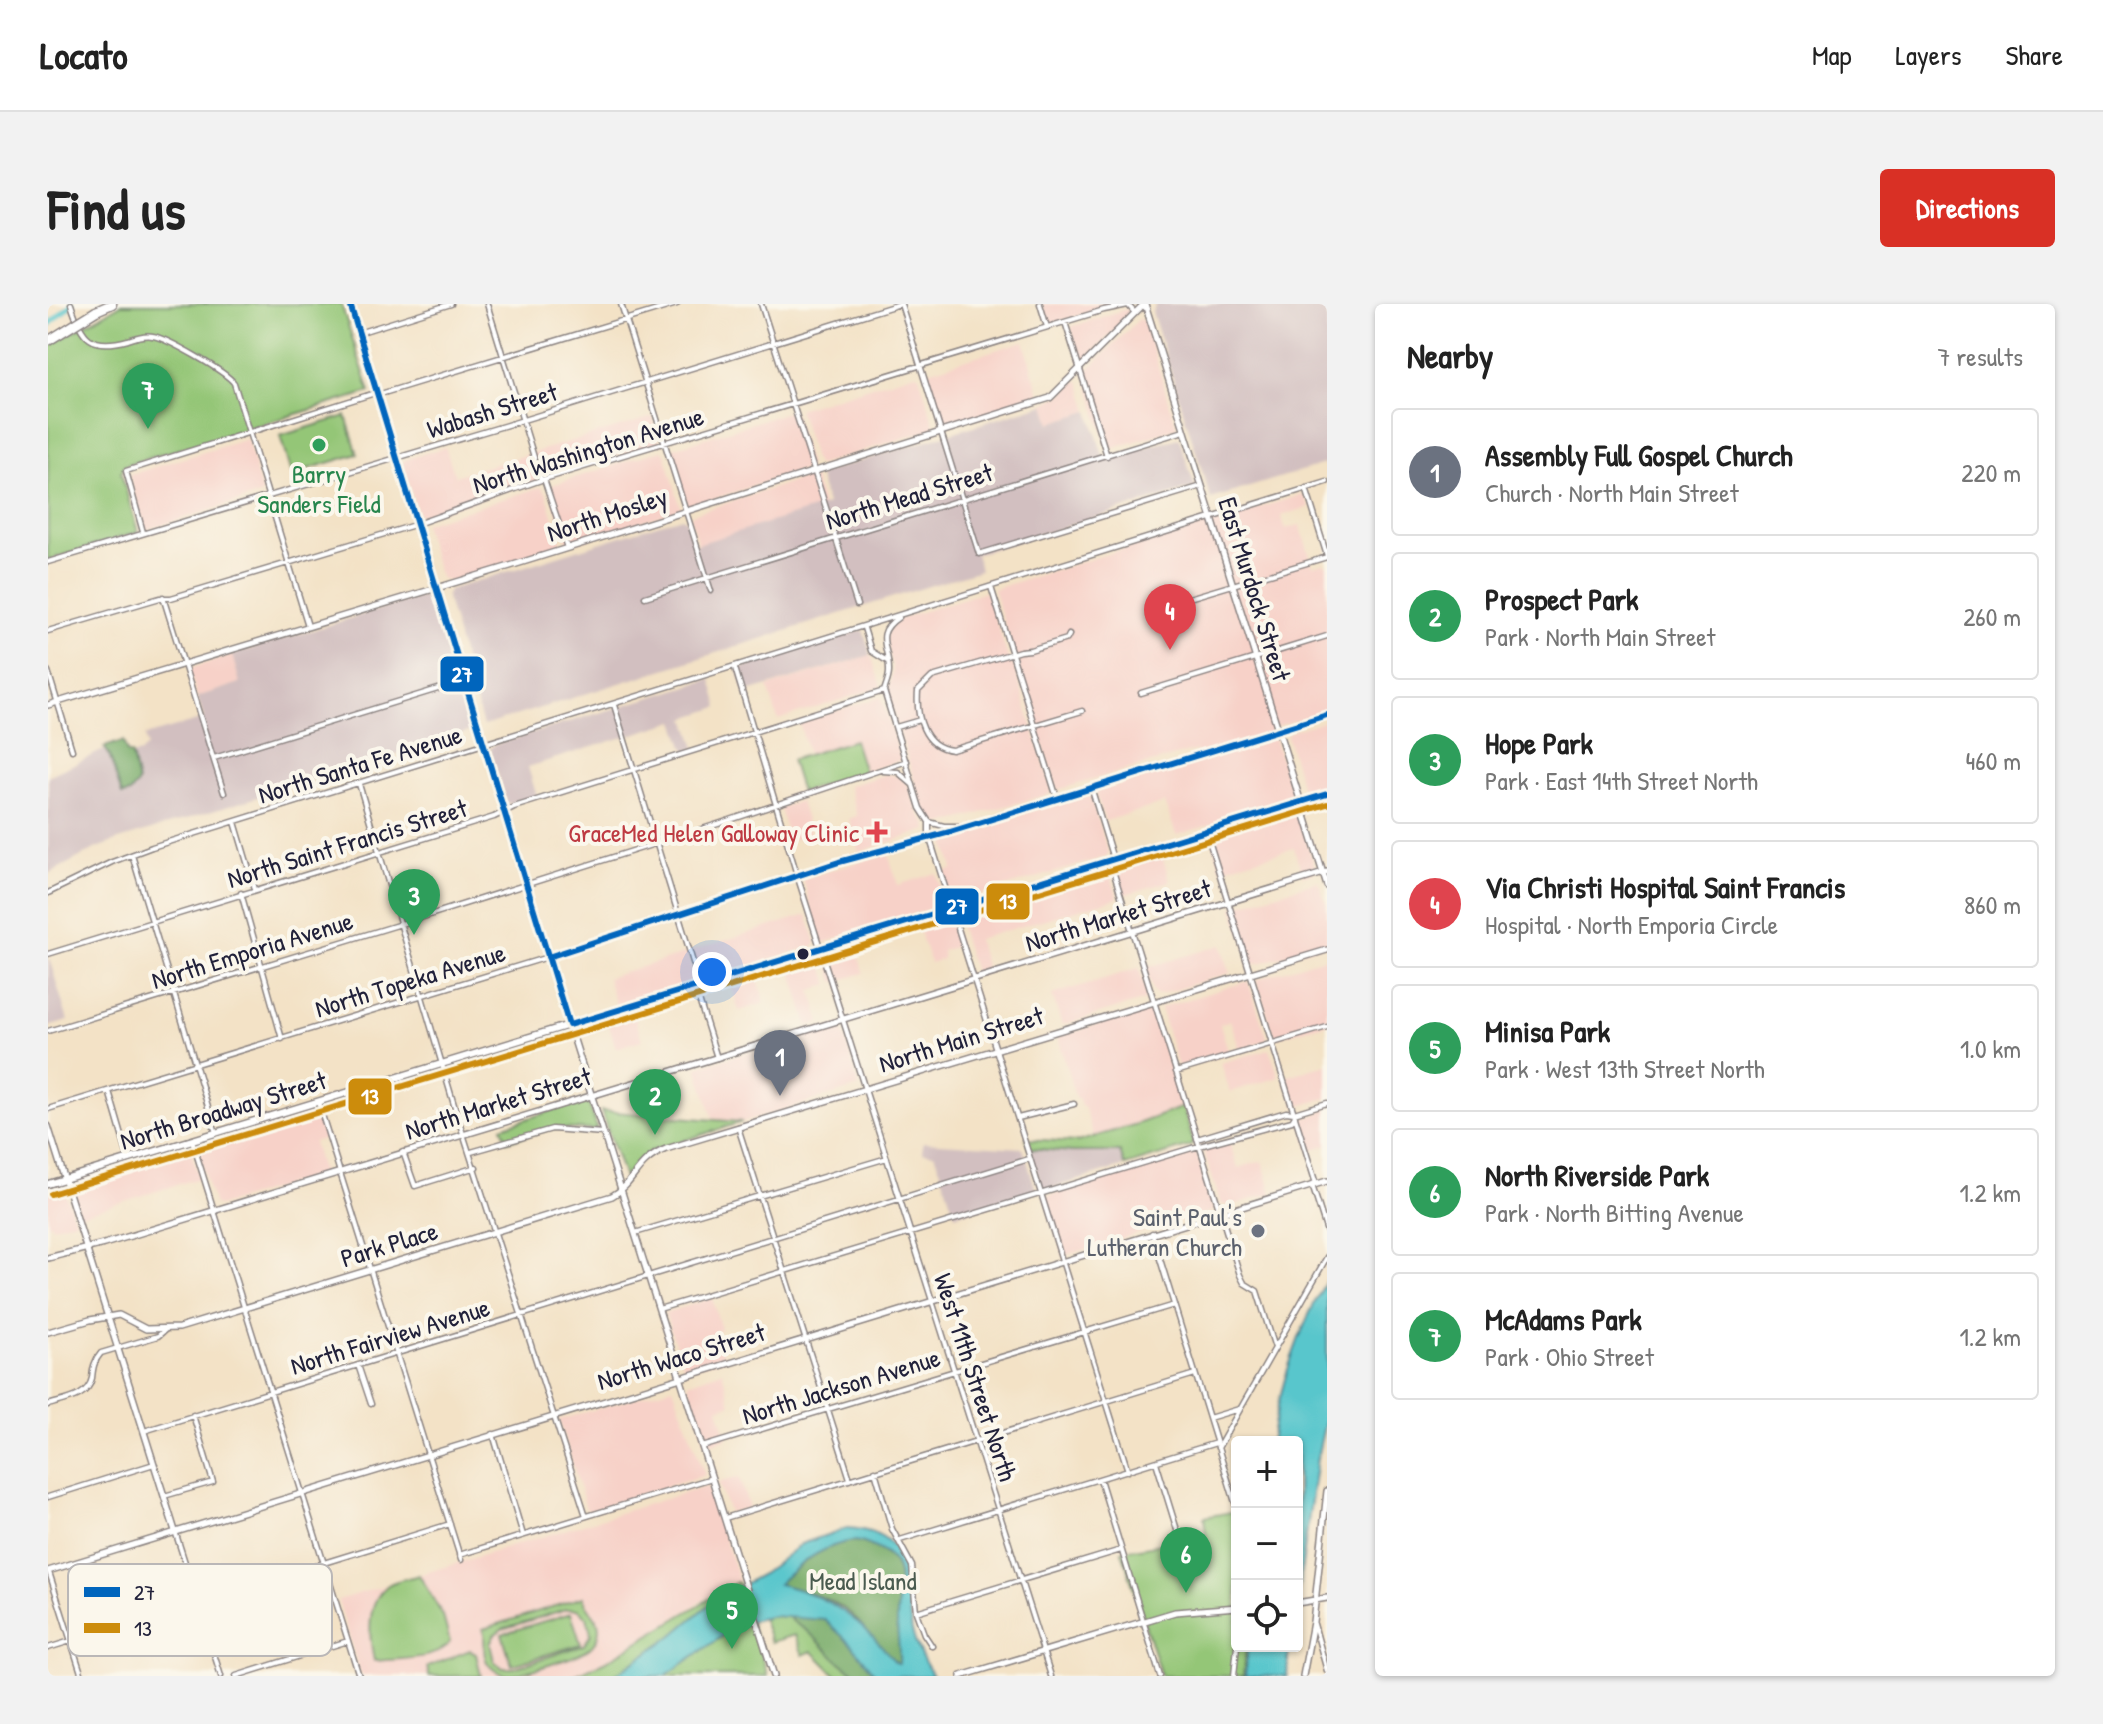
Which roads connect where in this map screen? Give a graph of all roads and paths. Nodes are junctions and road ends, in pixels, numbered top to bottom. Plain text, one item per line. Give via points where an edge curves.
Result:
1 (71, 304) edge
2 (110, 304) edge
3 (348, 304) edge
4 (451, 304) edge
5 (487, 304) edge
6 (621, 304) edge
7 (677, 304) edge
8 (761, 304) edge
9 (900, 304) edge
10 (1040, 304) edge
11 (1145, 304) edge
12 (1135, 313) junction
13 (626, 320) junction
14 (1065, 322) junction
15 (1047, 327) junction
16 (358, 333) junction
17 (48, 341) edge
18 (773, 342) junction
19 (503, 358) junction
20 (920, 365) junction
21 (1081, 369) junction
22 (646, 382) junction
23 (375, 394) junction
24 (793, 404) junction
25 (522, 421) junction
26 (1184, 431) junction
27 (250, 432) junction
28 (940, 432) junction
29 (665, 445) junction
30 (1107, 456) junction
31 (395, 458) junction
32 (814, 470) junction
33 (543, 480) junction
34 (1327, 482) edge
35 (1202, 486) junction
36 (1306, 488) junction
37 (269, 495) junction
38 (961, 498) junction
39 (686, 510) junction
40 (1212, 519) junction
41 (415, 524) junction
42 (144, 533) junction
43 (836, 536) junction
44 (567, 548) junction
45 (1327, 557) edge
46 (48, 562) edge
47 (290, 562) junction
48 (707, 578) junction
49 (1233, 586) junction
50 (991, 587) junction
51 (435, 588) junction
52 (711, 591) dead end
53 (163, 597) junction
54 (645, 597) dead end
55 (857, 605) dead end
56 (1151, 612) dead end
57 (902, 615) junction
58 (870, 624) junction
59 (308, 626) junction
60 (863, 627) junction
61 (886, 629) junction
62 (48, 631) edge
63 (1069, 635) dead end
64 (1327, 636) edge
65 (1012, 653) junction
66 (1255, 658) junction
67 (889, 662) junction
68 (184, 664) junction
69 (735, 668) junction
70 (48, 671) edge
71 (464, 681) junction
72 (884, 691) junction
73 (1141, 693) dead end
74 (58, 702) junction
75 (48, 705) edge
76 (614, 705) junction
77 (1082, 711) dead end
78 (1327, 715) edge
79 (920, 720) junction
80 (1034, 725) junction
81 (896, 727) junction
82 (1278, 730) junction
83 (754, 732) junction
84 (484, 745) junction
85 (72, 750) dead end
86 (214, 758) junction
87 (907, 761) junction
88 (634, 770) junction
89 (877, 771) junction
90 (359, 784) junction
91 (1091, 787) junction
92 (915, 789) junction
93 (224, 793) dead end
94 (1327, 794) edge
95 (1057, 798) junction
96 (1301, 802) junction
97 (776, 805) junction
98 (504, 812) junction
99 (235, 821) junction
100 (929, 822) junction
101 (964, 827) junction
102 (1206, 831) junction
103 (929, 836) junction
104 (656, 843) junction
105 (379, 851) junction
106 (132, 855) junction
107 (1111, 860) junction
108 (1325, 873) edge
109 (797, 875) junction
110 (526, 883) junction
111 (1327, 886) edge
112 (255, 889) junction
113 (48, 893) edge
114 (241, 893) junction
115 (1229, 902) junction
116 (951, 908) junction
117 (677, 915) junction
118 (153, 923) junction
119 (401, 924) junction
120 (1132, 931) junction
121 (820, 948) junction
122 (1327, 950) edge
123 (48, 954) edge
124 (548, 957) junction
125 (261, 966) junction
126 (1251, 973) junction
127 (974, 979) junction
128 (697, 986) junction
129 (174, 991) junction
130 (421, 995) junction
131 (1154, 1002) junction
132 (843, 1019) junction
133 (569, 1025) junction
134 (1327, 1027) edge
135 (48, 1031) edge
136 (282, 1039) junction
137 (1273, 1043) junction
138 (996, 1049) junction
139 (717, 1058) junction
140 (195, 1065) junction
141 (442, 1065) junction
142 (1176, 1072) junction
143 (865, 1089) junction
144 (109, 1091) junction
145 (592, 1095) junction
146 (318, 1102) junction
147 (1327, 1103) edge
148 (1074, 1104) dead end
149 (48, 1109) edge
150 (1294, 1115) junction
151 (1017, 1119) junction
152 (48, 1126) edge
153 (738, 1127) junction
154 (216, 1133) junction
155 (465, 1133) junction
156 (603, 1133) junction
157 (1197, 1139) junction
158 (192, 1140) junction
159 (1198, 1146) junction
160 (403, 1152) junction
161 (471, 1152) junction
162 (887, 1158) junction
163 (1029, 1159) junction
164 (129, 1160) junction
165 (476, 1167) junction
166 (339, 1172) junction
167 (65, 1179) junction
168 (1327, 1181) edge
169 (48, 1184) edge
170 (1314, 1185) junction
171 (622, 1190) junction
172 (1040, 1193) junction
173 (760, 1196) junction
174 (900, 1198) junction
175 (213, 1210) junction
176 (1219, 1212) junction
177 (496, 1232) junction
178 (911, 1232) junction
179 (1327, 1232) edge
180 (635, 1233) junction
181 (1152, 1233) junction
182 (773, 1239) junction
183 (86, 1247) junction
184 (1327, 1257) edge
185 (48, 1258) edge
186 (1061, 1261) junction
187 (370, 1270) junction
188 (783, 1271) junction
189 (648, 1276) junction
190 (933, 1300) junction
191 (1174, 1305) junction
192 (244, 1308) junction
193 (659, 1309) junction
194 (522, 1314) junction
195 (108, 1317) junction
196 (166, 1329) junction
197 (48, 1332) edge
198 (1083, 1332) junction
199 (805, 1339) junction
200 (117, 1348) junction
201 (1275, 1348) junction
202 (396, 1353) junction
203 (358, 1365) junction
204 (955, 1370) junction
205 (1195, 1374) junction
206 (680, 1377) junction
207 (270, 1392) junction
208 (1105, 1401) junction
209 (371, 1404) dead end
210 (48, 1405) edge
211 (1242, 1408) junction
212 (827, 1409) junction
213 (193, 1415) junction
214 (554, 1416) junction
215 (1209, 1418) junction
216 (144, 1431) junction
217 (493, 1434) junction
218 (978, 1440) junction
219 (1217, 1445) junction
220 (702, 1447) junction
221 (428, 1454) junction
222 (1156, 1462) junction
223 (154, 1464) junction
224 (875, 1471) junction
225 (1128, 1471) junction
226 (712, 1478) junction
227 (850, 1479) junction
228 (1100, 1479) junction
229 (1327, 1491) edge
230 (301, 1493) junction
231 (164, 1496) junction
232 (48, 1497) edge
233 (1237, 1508) edge
234 (999, 1510) junction
235 (586, 1516) junction
236 (725, 1518) junction
237 (1324, 1522) edge
238 (450, 1524) junction
239 (175, 1531) junction
240 (523, 1535) junction
241 (900, 1540) junction
242 (1181, 1543) dead end
243 (1121, 1550) junction
244 (323, 1562) junction
245 (70, 1564) edge
246 (185, 1564) edge
247 (317, 1564) edge
248 (68, 1565) edge
249 (48, 1571) edge
250 (1022, 1580) junction
251 (332, 1590) edge
252 (1327, 1598) edge
253 (1314, 1602) junction
254 (1303, 1603) edge
255 (1231, 1607) edge
256 (916, 1612) junction
257 (1143, 1621) junction
258 (1313, 1622) junction
259 (68, 1632) edge
260 (348, 1641) junction
261 (68, 1642) edge
262 (332, 1646) edge
263 (932, 1646) dead end
264 (48, 1648) edge
265 (1043, 1651) junction
266 (1236, 1652) edge
267 (76, 1656) edge
268 (215, 1656) edge
269 (300, 1656) edge
270 (1327, 1671) edge
271 (82, 1676) edge
272 (221, 1676) edge
273 (236, 1676) edge
274 (359, 1676) edge
275 (774, 1676) edge
276 (961, 1676) edge
277 (1051, 1676) edge
278 (1160, 1676) edge
279 (1234, 1676) edge
280 (1303, 1676) edge

1 - 27 street via 86,336 97,344 152,336 224,372 237,391
2 - 17 highway, bridge
3 - 16 street
4 - 16 street
5 - 19 street
6 - 13 street
7 - 13 street
8 - 18 street
9 - 18 street, Wabash Street
9 - 20 street
10 - 15 street
11 - 12 street, North Mosley
11 - 26 street, East Murdock Street
12 - 14 street, North Washington Avenue via 1128,305
12 - 21 street, North Mosley
13 - 19 street
13 - 22 street
14 - 15 street, North Washington Avenue
14 - 21 street
15 - 20 street, North Washington Avenue
16 - 23 street
18 - 22 street, Wabash Street
18 - 24 street
19 - 23 street
19 - 25 street
20 - 24 street, North Washington Avenue
20 - 28 street
21 - 28 street, North Mosley via 1050,398
21 - 30 street
22 - 25 street, Wabash Street
22 - 29 street
23 - 27 street
23 - 31 street
24 - 29 street, North Washington Avenue
24 - 32 street
25 - 31 street, Wabash Street
25 - 33 street
26 - 30 street, North Mead Street
26 - 35 street, East Murdock Street
27 - 37 street
27 - 42 street via 126,471
28 - 32 street, North Mosley
28 - 38 street
29 - 33 street, North Washington Avenue
29 - 39 street
30 - 38 street, North Mead Street
31 - 37 street, Wabash Street
31 - 41 street
32 - 39 street, North Mosley
32 - 43 street
33 - 41 street, North Washington Avenue
33 - 44 street
34 - 36 street, North Santa Fe Avenue
35 - 38 street via 979,554
35 - 40 street, East Murdock Street
36 - 40 street, North Santa Fe Avenue
36 - 45 street
37 - 42 street, Wabash Street
37 - 47 street
38 - 43 street, North Mead Street
39 - 44 street, North Mosley
39 - 48 street
40 - 49 street, East Murdock Street
40 - 50 street, North Santa Fe Avenue
41 - 47 street, North Washington Avenue
41 - 51 street
42 - 46 street, Wabash Street
43 - 48 street, North Mead Street
43 - 55 street
44 - 51 street, North Mosley
45 - 49 street
47 - 53 street, North Washington Avenue
47 - 59 street
48 - 52 street
48 - 54 street, North Mead Street
49 - 56 street
49 - 66 street, East Murdock Street
50 - 57 street, North Santa Fe Avenue
50 - 65 street
51 - 59 street, North Mosley
51 - 71 street
53 - 62 street, North Washington Avenue
53 - 68 street
57 - 58 street, North Santa Fe Avenue
57 - 61 street
58 - 60 street, North Santa Fe Avenue
58 - 61 street
59 - 68 street, North Mosley
60 - 67 street via 871,651
60 - 69 street, North Santa Fe Avenue
61 - 67 street
63 - 65 street
64 - 66 street
65 - 79 street via 927,680 918,691
65 - 80 street
66 - 73 street
66 - 82 street, East Murdock Street
67 - 72 street
68 - 74 street, North Mosley
68 - 86 street
69 - 76 street, North Santa Fe Avenue
69 - 83 street, West 11th Street North
70 - 74 street
71 - 84 street
71 - 86 street
72 - 81 street
72 - 83 street, North Saint Francis Street
74 - 75 street, North Mosley
74 - 85 street
76 - 84 street, North Santa Fe Avenue
76 - 88 street
77 - 80 street
78 - 82 street, North Topeka Avenue
79 - 80 street via 933,744 952,750
79 - 81 street
80 - 95 street
81 - 87 street
82 - 91 street, North Topeka Avenue
82 - 96 street, East Murdock Street
83 - 88 street, North Saint Francis Street
83 - 97 street, West 11th Street North
84 - 90 street, North Santa Fe Avenue
84 - 98 street
86 - 93 street
87 - 89 street, North Emporia Avenue
87 - 92 street
88 - 98 street, North Saint Francis Street
88 - 104 street
89 - 92 street via 898,772
89 - 97 street, North Emporia Avenue
90 - 99 street, North Santa Fe Avenue
90 - 105 street
91 - 95 street, North Topeka Avenue
91 - 107 street
92 - 100 street
94 - 96 main road, North Broadway Street
95 - 101 street, North Topeka Avenue
96 - 102 main road, North Broadway Street
96 - 108 street, East Murdock Street
97 - 104 street, North Emporia Avenue
97 - 109 street, West 11th Street North
98 - 105 street, North Saint Francis Street
98 - 110 street
99 - 106 street, North Santa Fe Avenue
99 - 112 street
100 - 101 street, North Topeka Avenue
100 - 103 street
101 - 103 street, North Topeka Avenue
102 - 107 main road, North Broadway Street
102 - 115 street
103 - 109 street, North Topeka Avenue
103 - 116 street
104 - 110 street, North Emporia Avenue
104 - 117 street
105 - 112 street, North Saint Francis Street
105 - 119 street
106 - 113 street, North Santa Fe Avenue
106 - 118 street
107 - 116 main road, North Broadway Street
107 - 120 street
108 - 111 street, East Murdock Street
108 - 115 street, North Market Street
109 - 117 street, North Topeka Avenue
109 - 121 street, West 11th Street North
110 - 119 street, North Emporia Avenue
110 - 124 street
112 - 114 street, North Saint Francis Street
114 - 118 street, North Saint Francis Street
114 - 125 street
115 - 120 street, North Market Street
115 - 126 street
116 - 121 main road, North Broadway Street
116 - 127 street
117 - 124 street, North Topeka Avenue
117 - 128 street
118 - 123 street, North Saint Francis Street
118 - 129 street
119 - 125 street, North Emporia Avenue
119 - 130 street
120 - 127 street, North Market Street
120 - 131 street
121 - 128 main road, North Broadway Street
121 - 132 street, West 11th Street North
122 - 126 street, North Main Street
124 - 130 street, North Topeka Avenue
124 - 133 street
125 - 129 street, North Emporia Avenue
125 - 136 street
126 - 131 street, North Main Street
126 - 137 street
127 - 132 street, North Market Street
127 - 138 street
128 - 133 main road, North Broadway Street
128 - 139 street
129 - 135 street, North Emporia Avenue
129 - 140 street
130 - 136 street, North Topeka Avenue
130 - 141 street
131 - 138 street, North Main Street
131 - 142 street
132 - 139 street, North Market Street
132 - 143 street, West 11th Street North
133 - 141 main road, North Broadway Street
133 - 145 street
134 - 137 street
136 - 140 street, North Topeka Avenue
137 - 142 street
137 - 150 street
138 - 143 street, North Main Street
138 - 151 street
139 - 145 street, North Market Street
140 - 144 street, North Topeka Avenue
140 - 154 street
141 - 146 main road, North Broadway Street
141 - 155 street
142 - 157 street
143 - 153 street, North Main Street
143 - 162 street, West 11th Street North
144 - 149 street, North Topeka Avenue
144 - 164 street
145 - 155 street, North Market Street
145 - 156 street
146 - 154 main road, North Broadway Street
146 - 166 street
147 - 150 street
148 - 151 street
150 - 157 street via 1288,1111
150 - 159 street via 1292,1121
150 - 170 street
151 - 163 street
152 - 167 street
153 - 171 street, North Main Street via 654,1154
153 - 173 street
154 - 158 main road, North Broadway Street
155 - 160 street, North Market Street
155 - 161 street
156 - 161 street via 552,1129
156 - 171 street
157 - 159 street
158 - 164 main road, North Broadway Street
158 - 175 street
159 - 172 street
159 - 176 street
160 - 165 street via 415,1186
160 - 166 street, North Market Street
161 - 165 street
162 - 173 street
162 - 174 street, West 11th Street North
163 - 172 street
163 - 174 street, North Fairview Avenue
164 - 167 main road, North Broadway Street
165 - 177 street
166 - 175 street, North Market Street
166 - 187 street
167 - 169 main road, North Broadway Street
167 - 183 street
168 - 170 street, North Waco Street
170 - 176 street, North Waco Street
170 - 179 street
171 - 177 street, Park Place
171 - 180 street
172 - 178 street
172 - 186 street
173 - 180 street
173 - 182 street
174 - 178 street, West 11th Street North
174 - 182 street, North Fairview Avenue
175 - 183 street, North Market Street
175 - 192 street
176 - 181 street, North Waco Street
176 - 201 street via 1240,1275 1257,1291
177 - 187 street, Park Place
177 - 194 street
178 - 188 street
178 - 190 street, West 11th Street North
180 - 189 street
181 - 186 street, North Waco Street
181 - 191 street
182 - 188 street
182 - 189 street, North Fairview Avenue
183 - 185 street, North Market Street
183 - 195 street
184 - 201 street
186 - 190 street, North Waco Street
186 - 198 street
187 - 192 street, Park Place
187 - 202 street
188 - 193 street
188 - 199 street
189 - 193 street
189 - 194 street, North Fairview Avenue
190 - 199 street, North Waco Street
190 - 204 street, West 11th Street North
191 - 198 street, North Jackson Avenue
191 - 205 street
192 - 196 street, Park Place
192 - 207 street
193 - 206 street
194 - 202 street, North Fairview Avenue
194 - 214 street
195 - 196 street, Park Place via 125,1317 146,1329
195 - 197 street
195 - 200 street
196 - 200 street, Park Place
198 - 204 street, North Jackson Avenue
198 - 208 street
199 - 206 street, North Waco Street
199 - 212 street
200 - 210 street via 97,1358 85,1393
200 - 216 street
201 - 211 street
202 - 203 street, North Fairview Avenue
202 - 221 street
203 - 207 street, North Fairview Avenue
203 - 209 street
204 - 212 street, North Jackson Avenue
204 - 218 street, West 11th Street North
205 - 208 street
205 - 215 street
206 - 214 street, North Waco Street
206 - 220 street
207 - 213 street, North Fairview Avenue
207 - 230 street
208 - 218 street
208 - 225 street
211 - 215 street
211 - 219 street
212 - 220 street, North Jackson Avenue
212 - 227 street
213 - 216 street, North Fairview Avenue
213 - 231 street via 213,1482
214 - 217 street, North Waco Street
214 - 235 street
215 - 219 street
216 - 223 street
217 - 221 street, North Waco Street
217 - 240 street
218 - 224 street
218 - 234 street, West 11th Street North
219 - 222 street
219 - 233 street
220 - 226 street
221 - 230 street, North Waco Street
221 - 238 street
222 - 225 street
222 - 242 street
223 - 231 street
223 - 232 street
224 - 227 street
224 - 241 street
225 - 228 street
226 - 235 street
226 - 236 street
227 - 236 street
228 - 234 street
228 - 243 street
229 - 237 street
230 - 239 street, North Waco Street
230 - 244 street
231 - 239 street
234 - 241 street
234 - 250 street, West 11th Street North
235 - 240 street
236 - 275 street
237 - 253 street
238 - 240 street via 460,1558
238 - 244 street
239 - 245 street, North Waco Street
239 - 246 street
241 - 256 street via 912,1566
243 - 250 street
243 - 257 street
244 - 247 street
248 - 249 street, North Waco Street
249 - 259 street
250 - 256 street
250 - 265 street, West 11th Street North
251 - 260 street
252 - 253 street
253 - 254 street
253 - 258 street
255 - 257 street via 1175,1612
256 - 263 street
257 - 265 street
257 - 278 street
258 - 270 street
258 - 280 street
260 - 262 street
260 - 274 street
261 - 264 street
265 - 276 street
265 - 277 street, West 11th Street North
266 - 279 street
267 - 271 street
268 - 272 street
269 - 273 street

